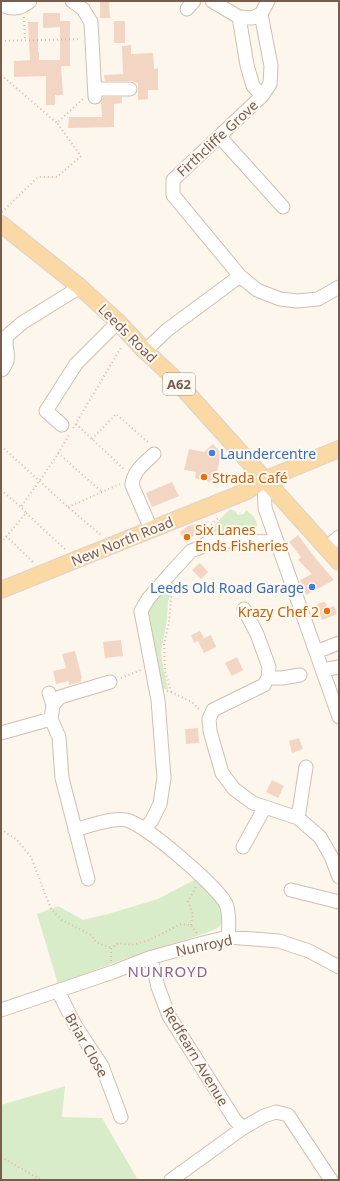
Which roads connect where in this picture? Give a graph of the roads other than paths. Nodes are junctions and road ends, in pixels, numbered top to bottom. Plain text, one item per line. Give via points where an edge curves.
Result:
1 (72, 1) edge
2 (212, 1) edge
3 (268, 1) edge
4 (1, 4) edge
5 (27, 4) edge
6 (260, 14) junction
7 (239, 17) junction
8 (130, 89) dead end
9 (262, 96) junction
10 (220, 137) junction
11 (283, 207) dead end
12 (1, 224) edge
13 (240, 276) junction
14 (80, 287) junction
15 (339, 287) edge
16 (118, 322) junction
17 (145, 351) junction
18 (2, 370) dead end
19 (62, 425) dead end
20 (339, 449) edge
21 (154, 454) road end
22 (264, 480) junction
23 (151, 529) junction
24 (276, 542) junction
25 (339, 562) edge
26 (1, 590) edge
27 (244, 610) dead end
28 (339, 643) edge
29 (316, 652) junction
30 (339, 667) edge
31 (322, 670) junction
32 (300, 675) dead end
33 (268, 678) junction
34 (110, 682) road end
35 (339, 717) edge
36 (51, 719) junction
37 (1, 734) edge
38 (306, 767) dead end
39 (265, 807) junction
40 (298, 818) junction
41 (144, 829) junction
42 (75, 830) junction
43 (243, 847) dead end
44 (339, 877) edge
45 (88, 879) dead end
46 (291, 890) dead end
47 (339, 902) edge
48 (228, 937) junction
49 (149, 958) junction
50 (338, 964) edge
51 (58, 991) junction
52 (1, 1010) edge
53 (121, 1117) dead end
54 (243, 1128) junction
55 (331, 1177) edge
56 (171, 1180) edge

1 - 8 street via 83,9 91,22 95,91
2 - 7 street
3 - 6 street
4 - 5 street via 14,8
6 - 7 street via 252,18
6 - 9 street, Firthcliffe Grove via 271,66 270,84
7 - 9 street, Firthcliffe Grove via 253,86
9 - 10 street, Firthcliffe Grove
10 - 11 street
10 - 13 street, Firthcliffe Grove via 173,180 173,195
12 - 14 main road, Leeds Road / A62
13 - 15 street, Firthcliffe Grove via 258,290 280,299 297,301 318,299
13 - 17 street via 167,330
14 - 16 main road, Leeds Road / A62
14 - 18 street via 22,323 7,336 5,339 8,357
16 - 17 main road, Leeds Road / A62
16 - 19 street via 76,364 46,411
17 - 22 main road, Leeds Road / A62 via 171,375
20 - 22 main road, New North Road
21 - 23 street via 135,473 132,486
22 - 23 main road, New North Road via 247,491
22 - 24 street via 265,508
22 - 25 main road, Leeds Road / A62
23 - 26 main road, New North Road
24 - 29 street
24 - 41 street via 209,542 191,552 173,570 141,611 158,700 164,778 160,804
27 - 33 street via 258,634 269,667
28 - 29 street
29 - 31 street
30 - 31 street
31 - 35 street
32 - 33 street
33 - 39 street via 264,685 213,710 209,719 222,773 234,789 253,803
34 - 36 street via 51,699
36 - 37 street
36 - 42 street via 59,738 62,778
38 - 40 street
39 - 40 street
39 - 43 street
40 - 44 street via 320,837
41 - 42 street via 126,820 111,820
41 - 48 street via 213,887 226,904 229,920
42 - 45 street
46 - 47 street
48 - 49 street, Nunroyd
48 - 50 street, Nunroyd via 279,941
49 - 51 street, Nunroyd
49 - 54 street, Redfearn Avenue via 169,1016 235,1120
51 - 52 street, Nunroyd
51 - 53 street, Briar Close via 74,1024 102,1066 110,1103
54 - 55 street via 276,1112 288,1115
54 - 56 street

